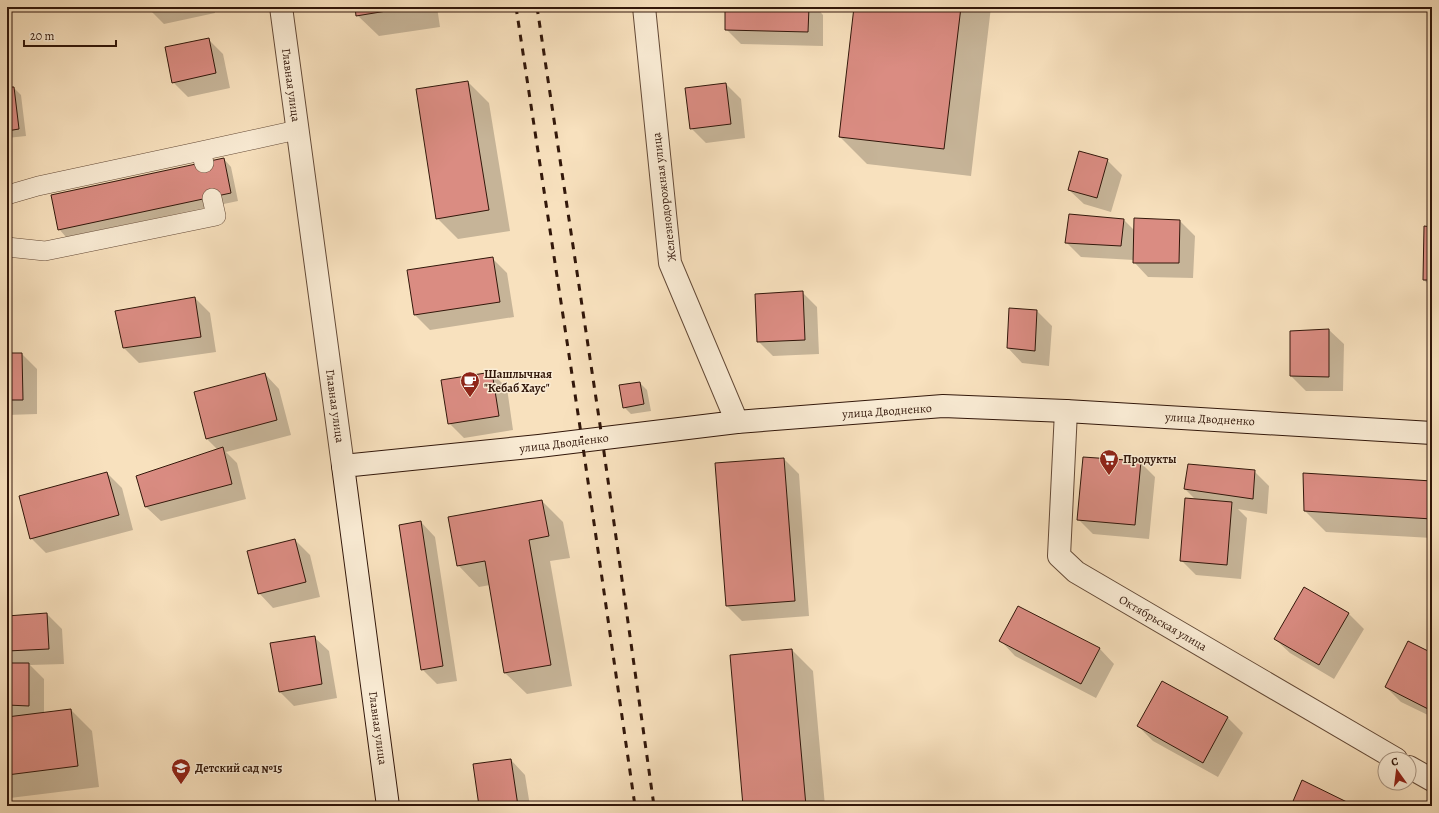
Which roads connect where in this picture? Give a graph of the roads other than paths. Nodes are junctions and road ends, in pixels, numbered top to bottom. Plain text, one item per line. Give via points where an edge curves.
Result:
1 (280, 7) edge
2 (644, 7) edge
3 (297, 130) junction
4 (7, 195) edge
5 (212, 198) dead end
6 (7, 247) edge
7 (1066, 411) junction
8 (737, 422) junction
9 (1432, 433) edge
10 (343, 466) junction
11 (1382, 751) edge
12 (1417, 772) edge
13 (1432, 780) edge
14 (388, 806) edge

1 - 3 street, Главная улица
2 - 8 street, Железнодорожная улица via 670,263
3 - 4 lane via 203,157 38,186
3 - 10 street, Главная улица
5 - 6 lane via 216,216 44,251
7 - 8 street, улица Дводненко via 943,406
7 - 9 street, улица Дводненко
7 - 11 street, Октябрьская улица via 1059,556 1076,572
8 - 10 street, улица Дводненко
10 - 14 street, Главная улица
12 - 13 street

